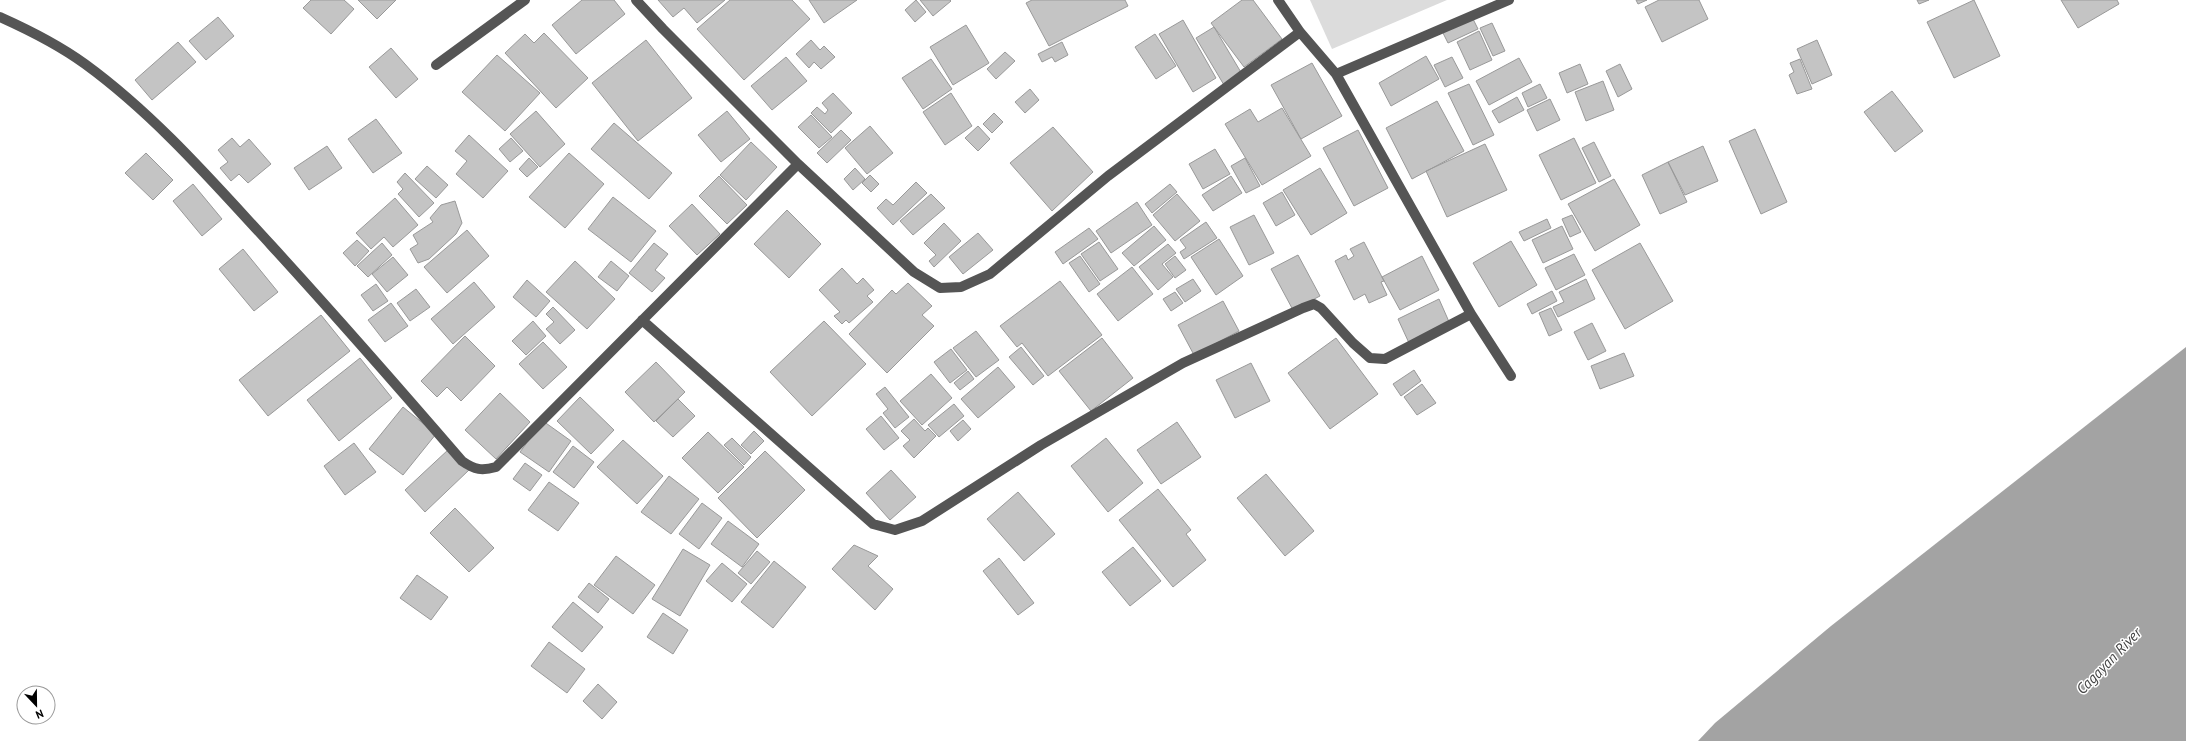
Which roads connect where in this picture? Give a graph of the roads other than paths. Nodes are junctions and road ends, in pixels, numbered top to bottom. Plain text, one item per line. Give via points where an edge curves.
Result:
1 (524, 0) edge
2 (636, 0) edge
3 (1278, 0) edge
4 (1509, 0) edge
5 (0, 17) edge
6 (1300, 32) junction
7 (436, 65) dead end
8 (1336, 74) junction
9 (798, 164) junction
10 (1472, 314) junction
11 (642, 320) junction
12 (1511, 376) dead end

1 - 7 street
2 - 9 street
3 - 6 street
4 - 8 street
5 - 11 street via 28,30 84,63 157,126 203,171 362,345 462,461 472,468 482,471 496,466
6 - 8 street
6 - 9 street via 1108,176 990,274 962,287 940,288 914,272
8 - 10 street
9 - 11 street
10 - 11 street via 1385,359 1370,358 1321,308 1314,304 1303,308 1183,363 1041,445 922,521 895,530 872,524
10 - 12 street

